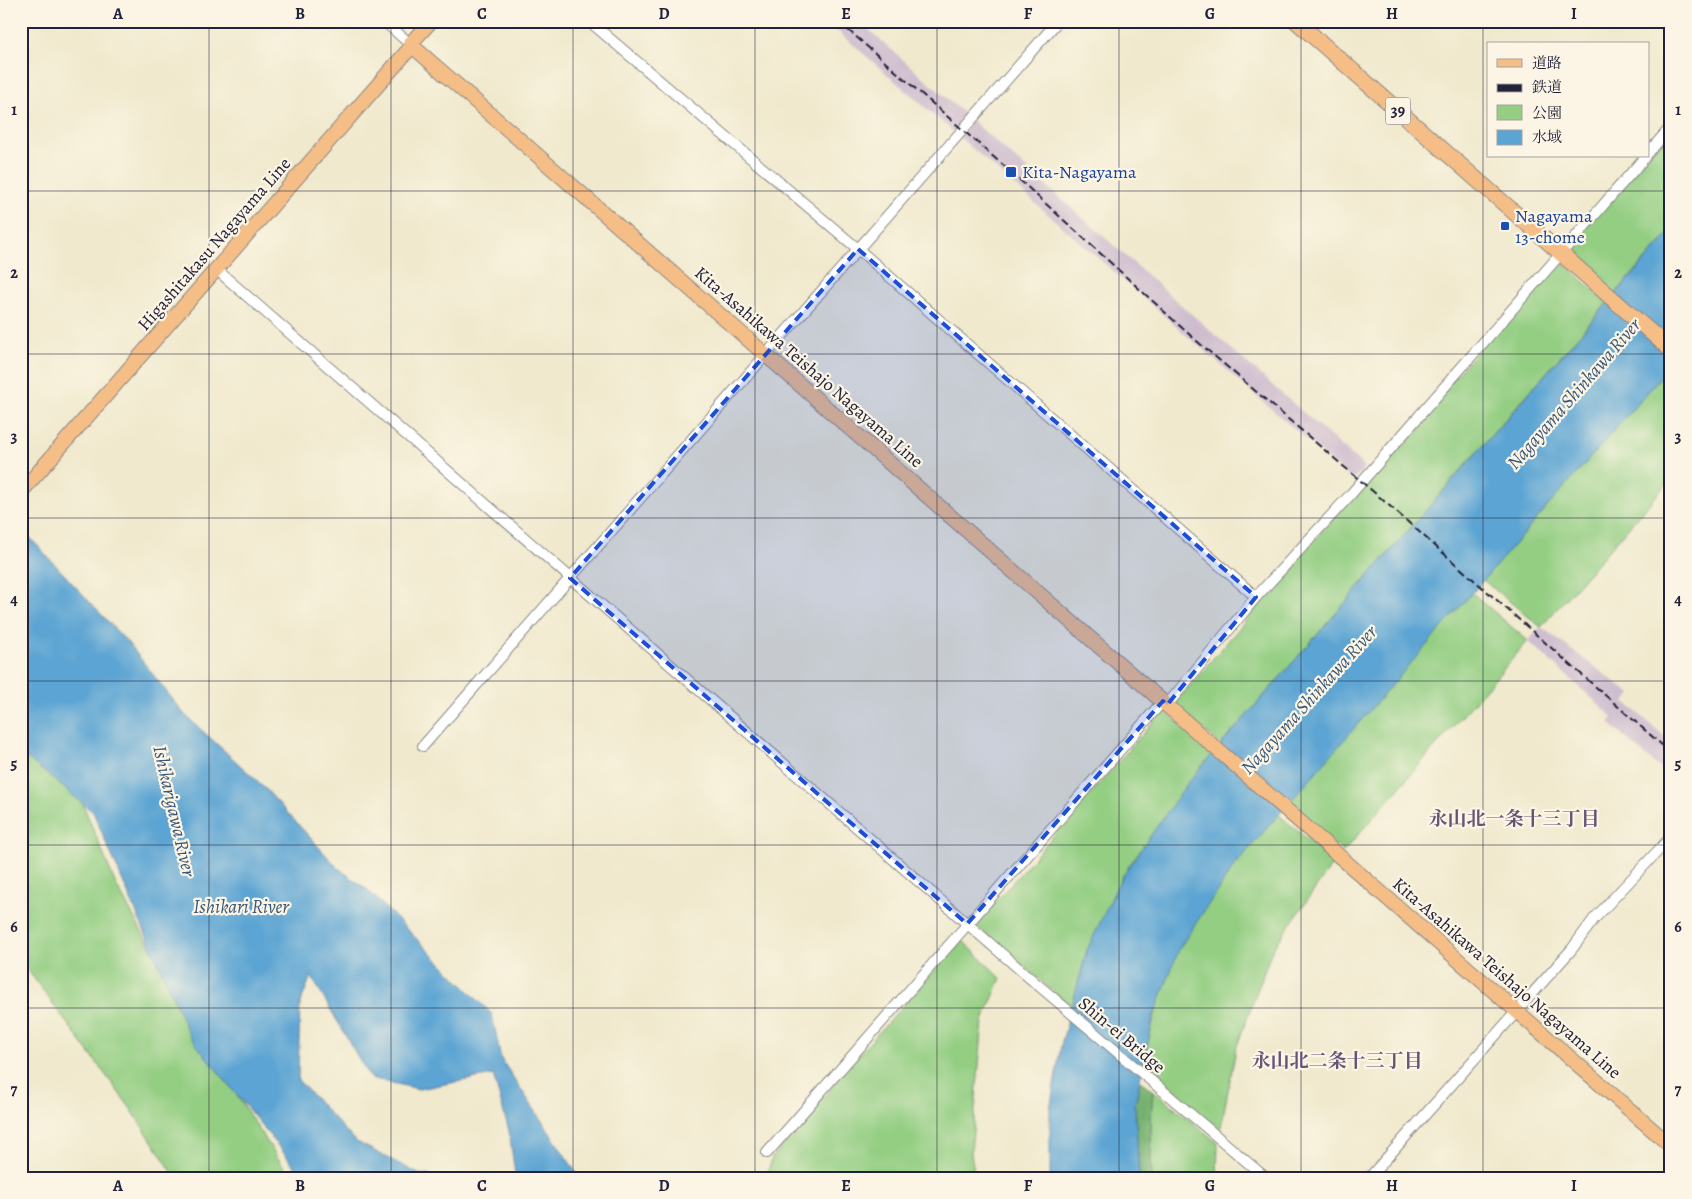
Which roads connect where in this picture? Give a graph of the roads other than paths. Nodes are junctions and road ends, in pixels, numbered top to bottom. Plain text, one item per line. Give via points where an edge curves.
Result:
1 (384, 21) edge
2 (431, 21) edge
3 (589, 21) edge
4 (1058, 21) edge
5 (1296, 21) edge
6 (411, 45) junction
7 (1671, 127) edge
8 (1650, 151) edge
9 (1644, 158) edge
10 (858, 249) junction
11 (1561, 253) junction
12 (216, 269) junction
13 (1671, 350) edge
14 (766, 355) junction
15 (21, 492) edge
16 (570, 578) junction
17 (1256, 597) junction
18 (1165, 703) junction
19 (423, 746) dead end
20 (1671, 836) edge
21 (968, 924) junction
22 (1517, 1011) junction
23 (1671, 1146) edge
24 (767, 1153) dead end
25 (1266, 1178) edge
26 (1369, 1178) edge

1 - 6 street
2 - 6 main road, Higashitakasu Nagayama Line
3 - 10 street
4 - 10 street
5 - 11 highway, 39
6 - 12 main road, Higashitakasu Nagayama Line
6 - 14 main road, Kita-Asahikawa Teishajo Nagayama Line
7 - 8 street
9 - 11 street
10 - 14 street
10 - 17 street
11 - 13 highway, 39
11 - 17 street via 1351,494
12 - 15 main road, Higashitakasu Nagayama Line
12 - 16 street, Shin-ei Bridge
14 - 16 street
14 - 18 main road, Kita-Asahikawa Teishajo Nagayama Line
16 - 19 street
16 - 21 street, Shin-ei Bridge
17 - 18 street
18 - 21 street
18 - 22 main road, Kita-Asahikawa Teishajo Nagayama Line
20 - 22 street via 1594,919
21 - 24 street
21 - 25 street, Shin-ei Bridge
22 - 23 main road, Kita-Asahikawa Teishajo Nagayama Line
22 - 26 street

